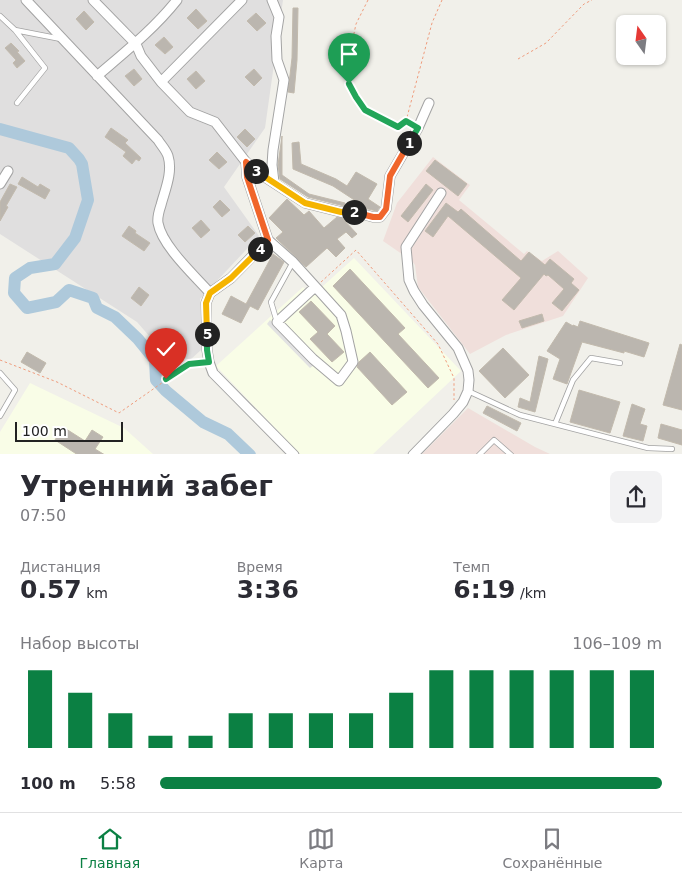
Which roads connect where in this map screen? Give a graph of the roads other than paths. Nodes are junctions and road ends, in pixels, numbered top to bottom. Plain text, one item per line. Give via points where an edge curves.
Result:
1 (26, 0) edge
2 (93, 0) edge
3 (177, 0) edge
4 (242, 0) edge
5 (272, 0) edge
6 (0, 16) edge
7 (14, 30) junction
8 (62, 39) junction
9 (136, 44) junction
10 (97, 76) junction
11 (161, 82) junction
12 (17, 103) dead end
13 (429, 103) dead end
14 (246, 162) junction
15 (8, 171) dead end
16 (274, 182) junction
17 (0, 184) edge
18 (442, 193) dead end
19 (268, 240) junction
20 (293, 262) junction
21 (315, 287) junction
22 (210, 293) junction
23 (277, 322) junction
24 (620, 363) dead end
25 (0, 373) edge
26 (468, 391) junction
27 (0, 416) edge
28 (555, 424) junction
29 (672, 449) dead end
30 (294, 454) edge
31 (413, 454) edge
32 (479, 454) edge
33 (511, 454) edge

1 - 8 street
2 - 9 street
3 - 9 street
4 - 11 street
5 - 16 street via 279,17 277,60 284,80 273,150
6 - 7 lane
7 - 8 lane
7 - 12 lane via 45,68
8 - 10 street
9 - 10 street
9 - 11 street
10 - 22 street via 168,154 170,166 158,226 172,250
11 - 14 street via 190,112 215,122
13 - 16 street via 390,176 386,209 380,217 305,203
14 - 16 street
14 - 19 street via 247,177
15 - 17 street
18 - 26 street via 406,247 409,280 423,305 458,348 468,371
19 - 20 street
19 - 22 street via 231,278
20 - 21 street
20 - 23 lane via 271,302
21 - 23 street
21 - 23 street via 341,315 346,331 353,362 339,381
22 - 30 street via 206,303 207,350 213,373
24 - 28 lane via 591,358 573,380
25 - 27 lane via 15,390
26 - 28 lane via 520,415
26 - 31 street via 453,414
28 - 29 lane via 648,448
32 - 33 lane via 494,440

